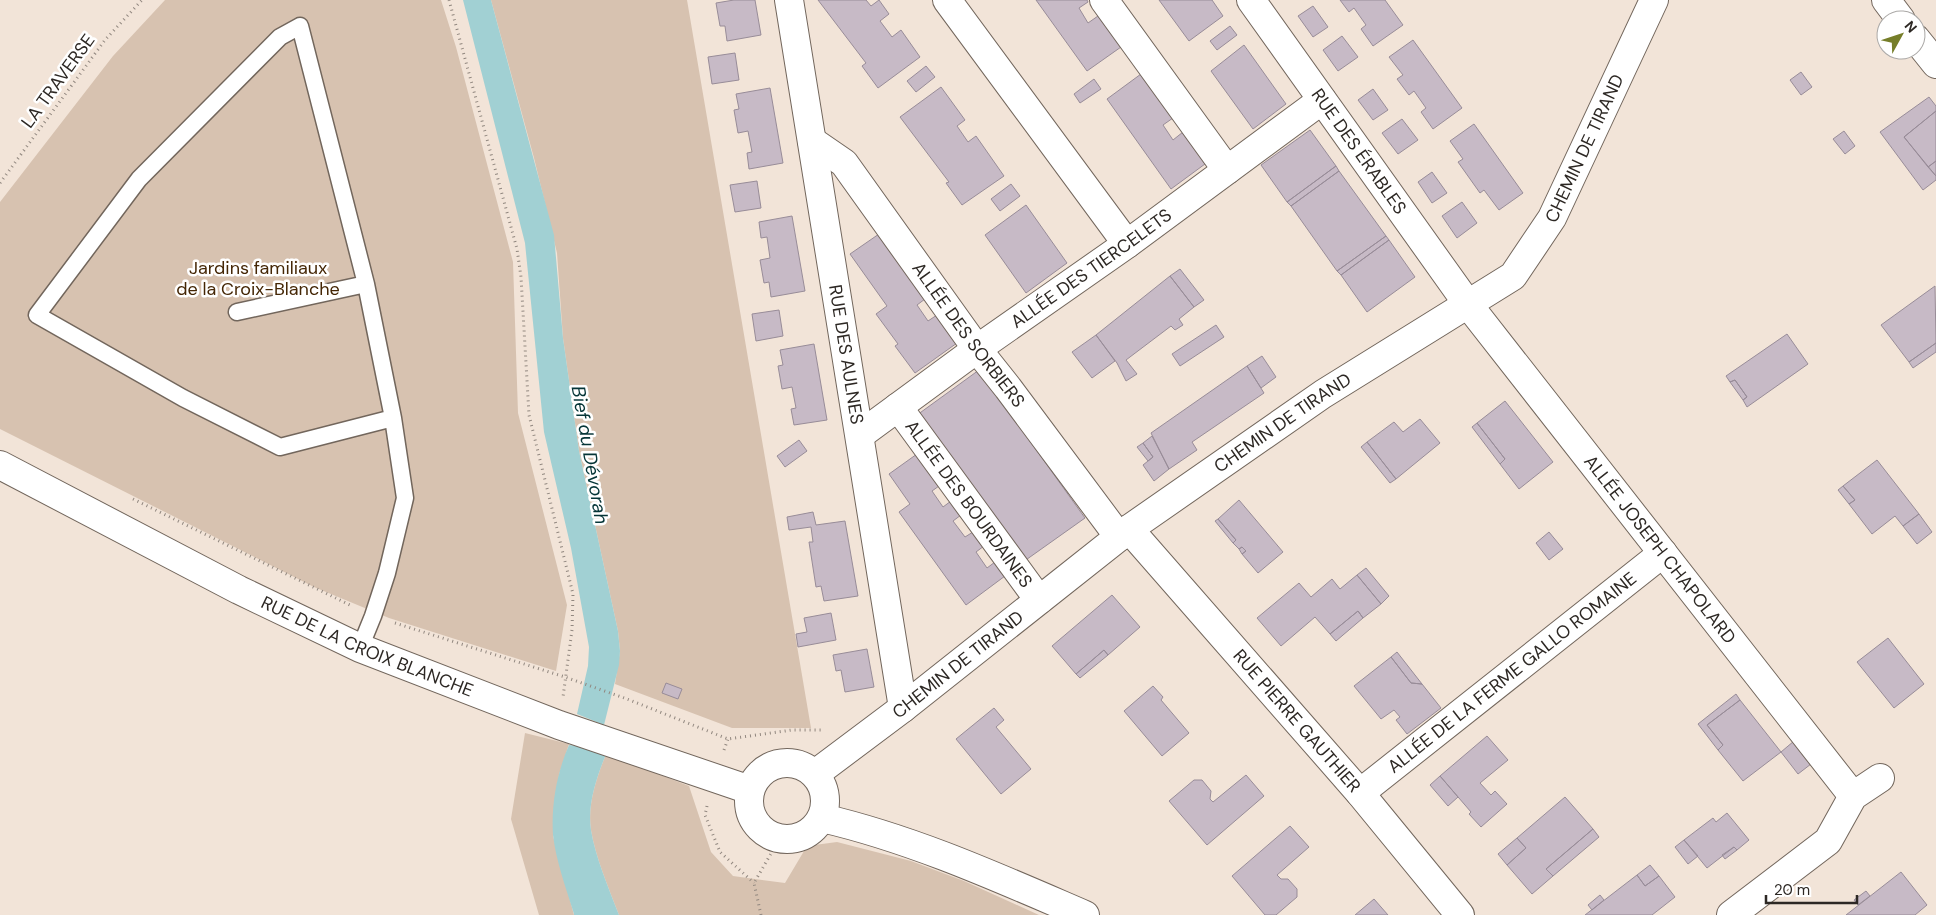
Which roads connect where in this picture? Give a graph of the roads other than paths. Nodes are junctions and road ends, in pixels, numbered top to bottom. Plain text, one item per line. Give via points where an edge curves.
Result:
1 (789, 0) edge
2 (947, 0) edge
3 (1104, 0) edge
4 (1251, 0) edge
5 (1654, 0) edge
6 (1886, 0) edge
7 (1894, 10) edge
8 (1926, 51) edge
9 (1936, 64) edge
10 (1322, 100) junction
11 (812, 142) junction
12 (1227, 170) junction
13 (1127, 244) junction
14 (366, 284) junction
15 (1467, 302) junction
16 (236, 312) dead end
17 (977, 349) junction
18 (898, 407) junction
19 (393, 418) junction
20 (860, 435) junction
21 (0, 465) edge
22 (1124, 533) junction
23 (1663, 553) junction
24 (1040, 600) junction
25 (360, 648) junction
26 (903, 708) junction
27 (815, 774) junction
28 (1880, 778) dead end
29 (750, 790) junction
30 (1360, 793) junction
31 (1853, 796) junction
32 (822, 818) junction
33 (1085, 915) edge
34 (1460, 915) edge
35 (1731, 915) edge

1 - 11 street, RUE DES AULNES
2 - 13 street
3 - 12 street
4 - 10 street, RUE DES ÉRABLES
5 - 15 street, CHEMIN DE TIRAND via 1552,218 1513,276
6 - 7 street
8 - 9 street
10 - 12 street, ALLÉE DES TIERCELETS
10 - 15 street, RUE DES ÉRABLES
11 - 17 street, ALLÉE DES SORBIERS via 844,163
11 - 20 street, RUE DES AULNES
12 - 13 street, ALLÉE DES TIERCELETS
13 - 17 street, ALLÉE DES TIERCELETS
14 - 16 lane
14 - 19 lane
14 - 19 lane via 300,26 280,37 139,179 37,315 183,398 280,447
15 - 22 street, CHEMIN DE TIRAND via 1322,394
15 - 23 street, ALLÉE JOSEPH CHAPOLARD
17 - 18 street, ALLÉE DES TIERCELETS
17 - 22 street, ALLÉE DES SORBIERS
18 - 20 street, ALLÉE DES TIERCELETS
18 - 24 street, ALLÉE DES BOURDAINES
19 - 25 lane via 405,498 387,573
20 - 26 street, RUE DES AULNES
21 - 25 street, RUE DE LA CROIX BLANCHE via 239,590
22 - 24 street, CHEMIN DE TIRAND
22 - 30 street, RUE PIERRE GAUTHIER
23 - 30 street, ALLÉE DE LA FERME GALLO ROMAINE
23 - 31 street, ALLÉE JOSEPH CHAPOLARD
24 - 26 street, CHEMIN DE TIRAND
25 - 29 street, RUE DE LA CROIX BLANCHE via 559,725
26 - 27 street, CHEMIN DE TIRAND
27 - 29 street via 805,766 778,763 766,769
27 - 32 street via 825,792
28 - 31 street
29 - 32 street via 751,813 757,825 768,834 790,839 803,836
30 - 34 street, RUE PIERRE GAUTHIER
31 - 35 street via 1828,841
32 - 33 street via 861,827 972,867

